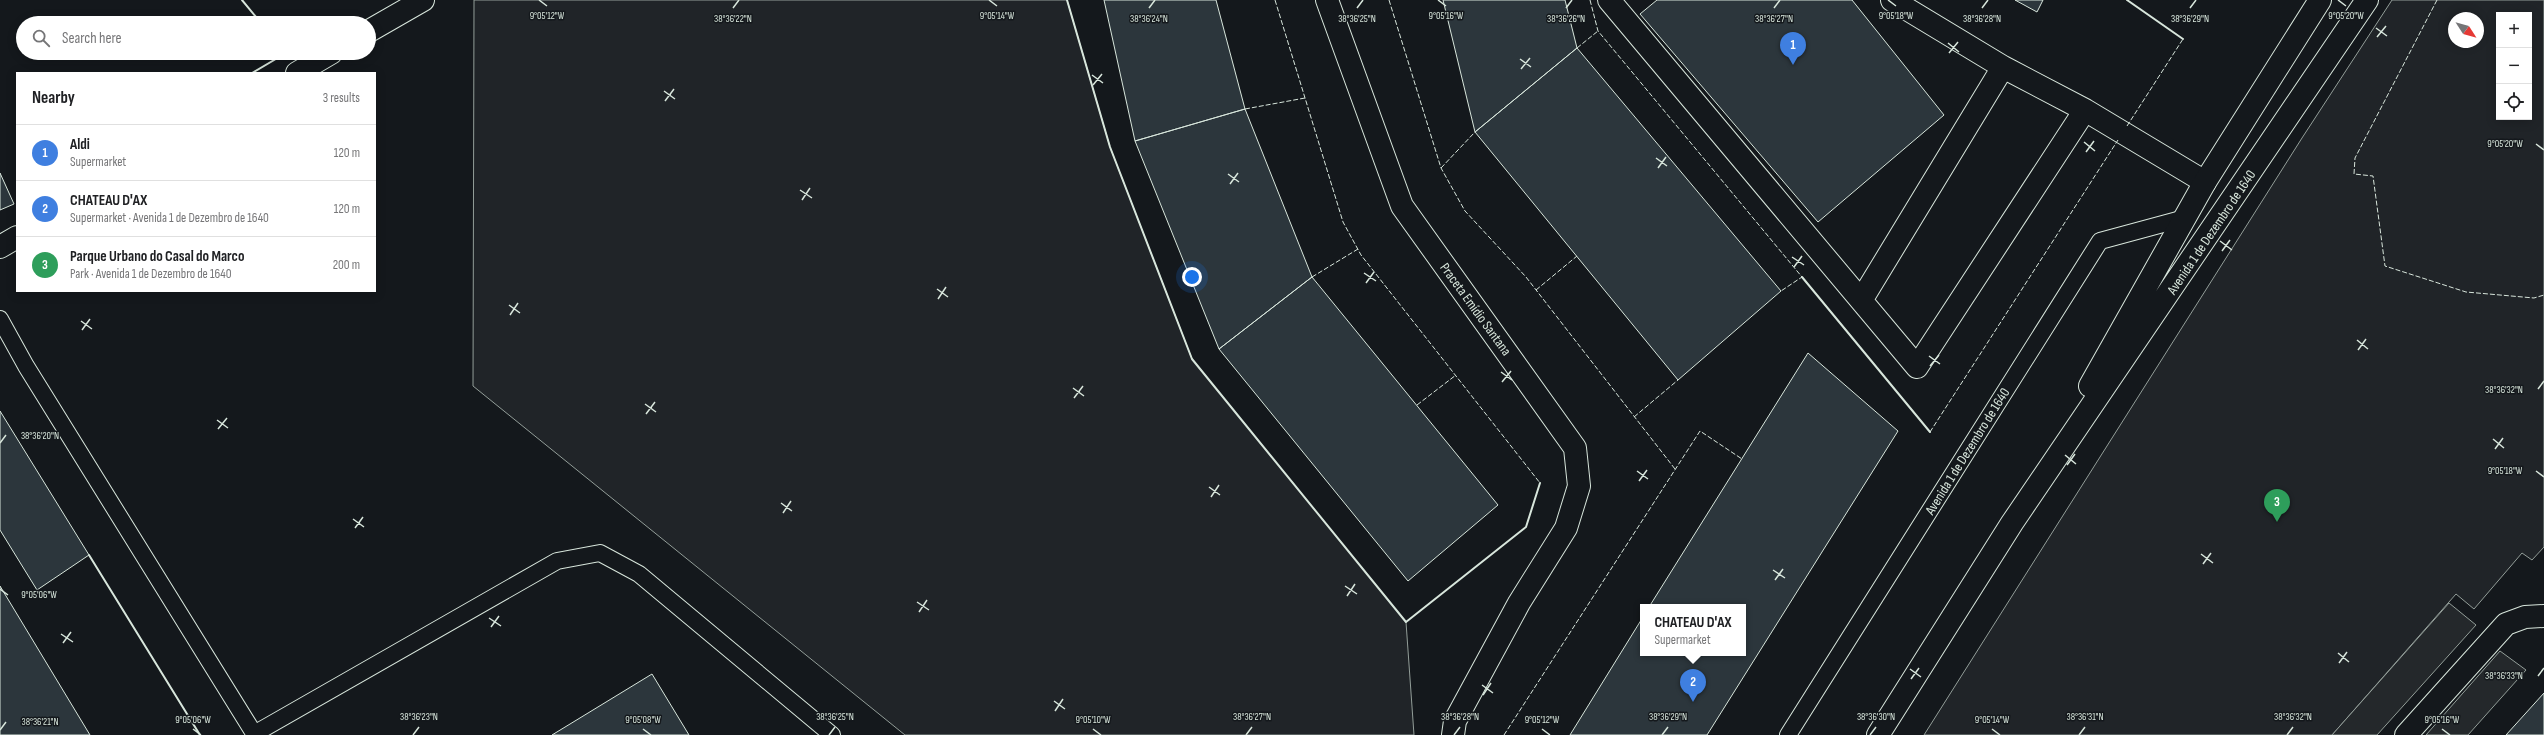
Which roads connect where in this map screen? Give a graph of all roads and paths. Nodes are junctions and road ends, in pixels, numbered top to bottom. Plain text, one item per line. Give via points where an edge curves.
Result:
1 (422, 0) edge
2 (1327, 0) edge
3 (1610, 0) edge
4 (1892, 0) edge
5 (2320, 0) edge
6 (2367, 0) edge
7 (376, 27) edge
8 (319, 60) edge
9 (2003, 67) junction
10 (299, 72) edge
11 (2085, 110) junction
12 (2205, 182) junction
13 (2185, 218) junction
14 (16, 238) edge
15 (0, 247) edge
16 (1862, 299) junction
17 (0, 319) edge
18 (2012, 523) junction
19 (2544, 616) edge
20 (254, 734) edge
21 (832, 735) edge
22 (1454, 735) edge
23 (1788, 735) edge
24 (1878, 735) edge
25 (2406, 735) edge

1 - 7 street
2 - 22 street, Praceta Emídio Santana via 1402,206 1575,448 1579,486 1566,528 1519,603 1459,715
3 - 16 street
4 - 9 street
5 - 12 street, Avenida 1 de Dezembro de 1640
6 - 18 street, Avenida 1 de Dezembro de 1640
8 - 10 street
9 - 11 street
9 - 16 street
11 - 12 street
11 - 16 street via 1917,367
12 - 13 street, Avenida 1 de Dezembro de 1640
13 - 18 street, Avenida 1 de Dezembro de 1640
13 - 23 lane, Avenida 1 de Dezembro de 1640 via 2100,241
14 - 15 street
17 - 20 lane via 26,366
18 - 24 street, Avenida 1 de Dezembro de 1640
19 - 25 street via 2525,617 2506,624
20 - 21 lane via 557,561 600,553 639,574

